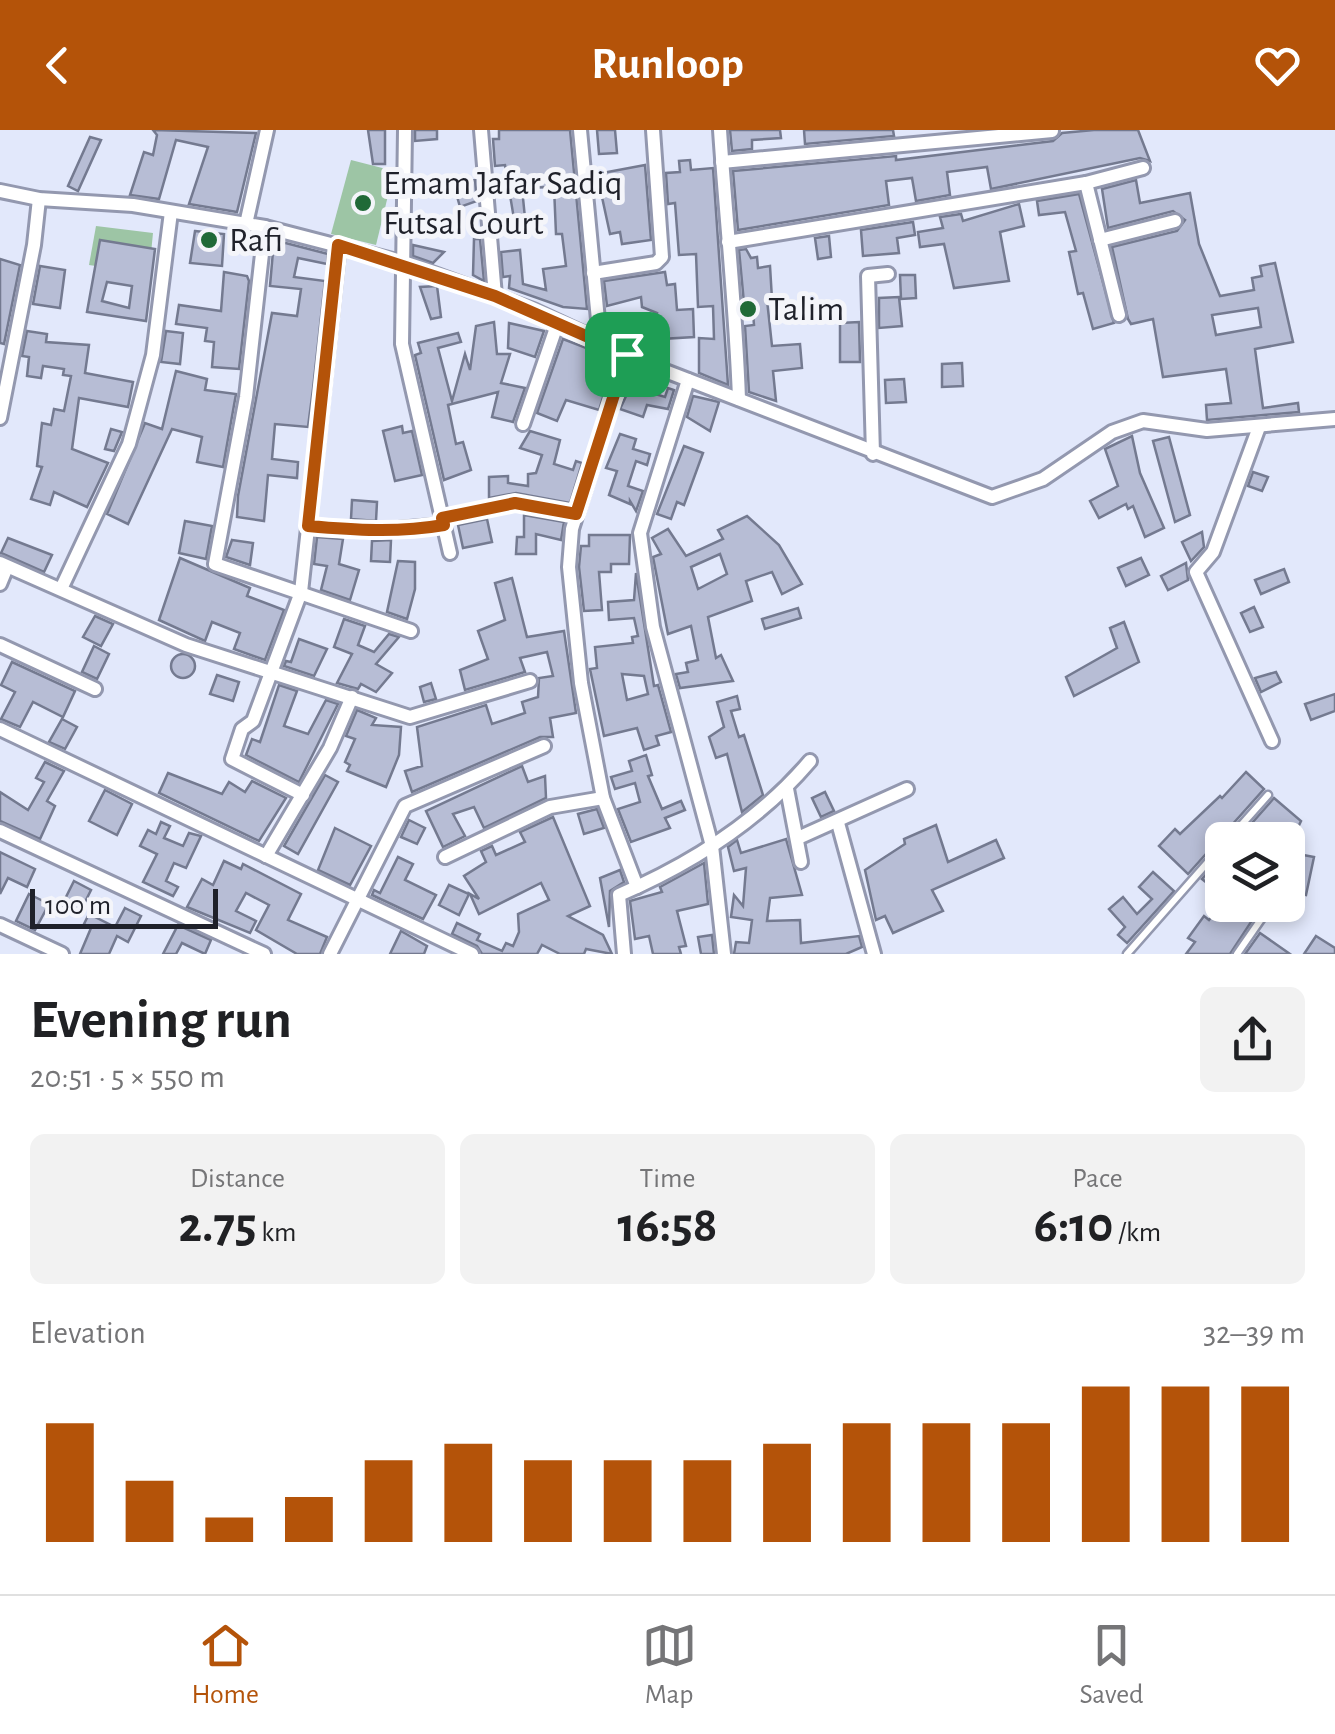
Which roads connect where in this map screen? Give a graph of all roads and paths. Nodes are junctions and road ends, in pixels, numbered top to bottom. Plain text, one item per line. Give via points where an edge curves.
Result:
1 (267, 130) edge
2 (405, 130) edge
3 (481, 130) edge
4 (580, 130) edge
5 (653, 130) edge
6 (720, 130) edge
7 (1052, 131) edge
8 (722, 162) junction
9 (1143, 168) dead end
10 (1086, 183) junction
11 (0, 191) edge
12 (39, 199) junction
13 (172, 212) junction
14 (1176, 221) dead end
15 (246, 224) junction
16 (265, 227) junction
17 (1100, 240) junction
18 (728, 242) junction
19 (338, 245) junction
20 (404, 263) junction
21 (594, 274) junction
22 (888, 274) dead end
23 (495, 296) junction
24 (1119, 315) dead end
25 (558, 322) junction
26 (600, 341) junction
27 (627, 354) junction
28 (688, 380) junction
29 (738, 399) junction
30 (0, 418) edge
31 (1335, 419) edge
32 (524, 424) dead end
33 (1259, 427) junction
34 (873, 454) junction
35 (576, 514) junction
36 (443, 522) junction
37 (308, 526) junction
38 (450, 553) dead end
39 (4, 565) edge
40 (0, 584) edge
41 (61, 589) junction
42 (302, 592) junction
43 (410, 631) dead end
44 (0, 645) edge
45 (270, 674) junction
46 (530, 681) dead end
47 (95, 689) dead end
48 (352, 697) junction
49 (0, 729) edge
50 (1272, 741) dead end
51 (544, 746) dead end
52 (810, 761) dead end
53 (787, 789) junction
54 (907, 789) dead end
55 (302, 795) junction
56 (1268, 795) dead end
57 (603, 798) junction
58 (1244, 822) edge
59 (838, 823) junction
60 (0, 831) edge
61 (798, 838) junction
62 (712, 846) junction
63 (266, 856) junction
64 (445, 857) dead end
65 (801, 862) dead end
66 (1205, 865) edge
67 (638, 887) junction
68 (356, 899) junction
69 (1260, 922) edge
70 (0, 925) edge
71 (62, 954) edge
72 (264, 954) edge
73 (330, 954) edge
74 (472, 954) edge
75 (624, 954) edge
76 (724, 954) edge
77 (874, 954) edge
78 (1126, 954) edge
79 (1237, 954) edge

1 - 15 street
2 - 20 street
3 - 23 street
4 - 21 street
5 - 21 street via 662,257
6 - 8 street
7 - 8 street
8 - 18 street
9 - 10 street
10 - 17 street
10 - 18 street
11 - 12 street
12 - 13 street
12 - 30 street
13 - 15 street
13 - 41 street via 153,356 129,444
14 - 17 street
15 - 16 street
16 - 19 street
16 - 42 street via 246,397 214,559 219,568
17 - 24 street
18 - 29 street
19 - 20 street
19 - 37 street
20 - 23 street
20 - 36 street via 402,344
21 - 26 street
22 - 34 street via 868,276
23 - 25 street
25 - 26 street
25 - 32 street
26 - 27 street
27 - 28 street
27 - 35 street
28 - 29 street
28 - 62 street via 640,533 654,628
29 - 34 street
31 - 33 street
33 - 34 street via 1207,430 1143,421 1112,432 1043,479 992,497
33 - 50 street via 1212,552 1196,572
35 - 36 street via 515,503
35 - 57 street via 570,586
36 - 37 street via 375,531
36 - 38 street
37 - 42 street
39 - 40 street
39 - 41 street
41 - 45 street
42 - 43 street
42 - 45 street
44 - 47 street
45 - 48 street
45 - 55 street via 232,759
46 - 48 street via 410,717
48 - 55 street
49 - 63 street
51 - 68 street via 405,806
52 - 53 street
53 - 61 street
53 - 62 street
54 - 59 street
55 - 63 street
56 - 58 lane
57 - 64 street via 550,807
57 - 67 street
59 - 61 street
59 - 77 street
60 - 72 street
61 - 65 street
62 - 67 street
62 - 76 street
63 - 68 street
66 - 78 lane
67 - 75 street via 619,895
68 - 73 street
68 - 74 street
69 - 79 lane
70 - 71 street

